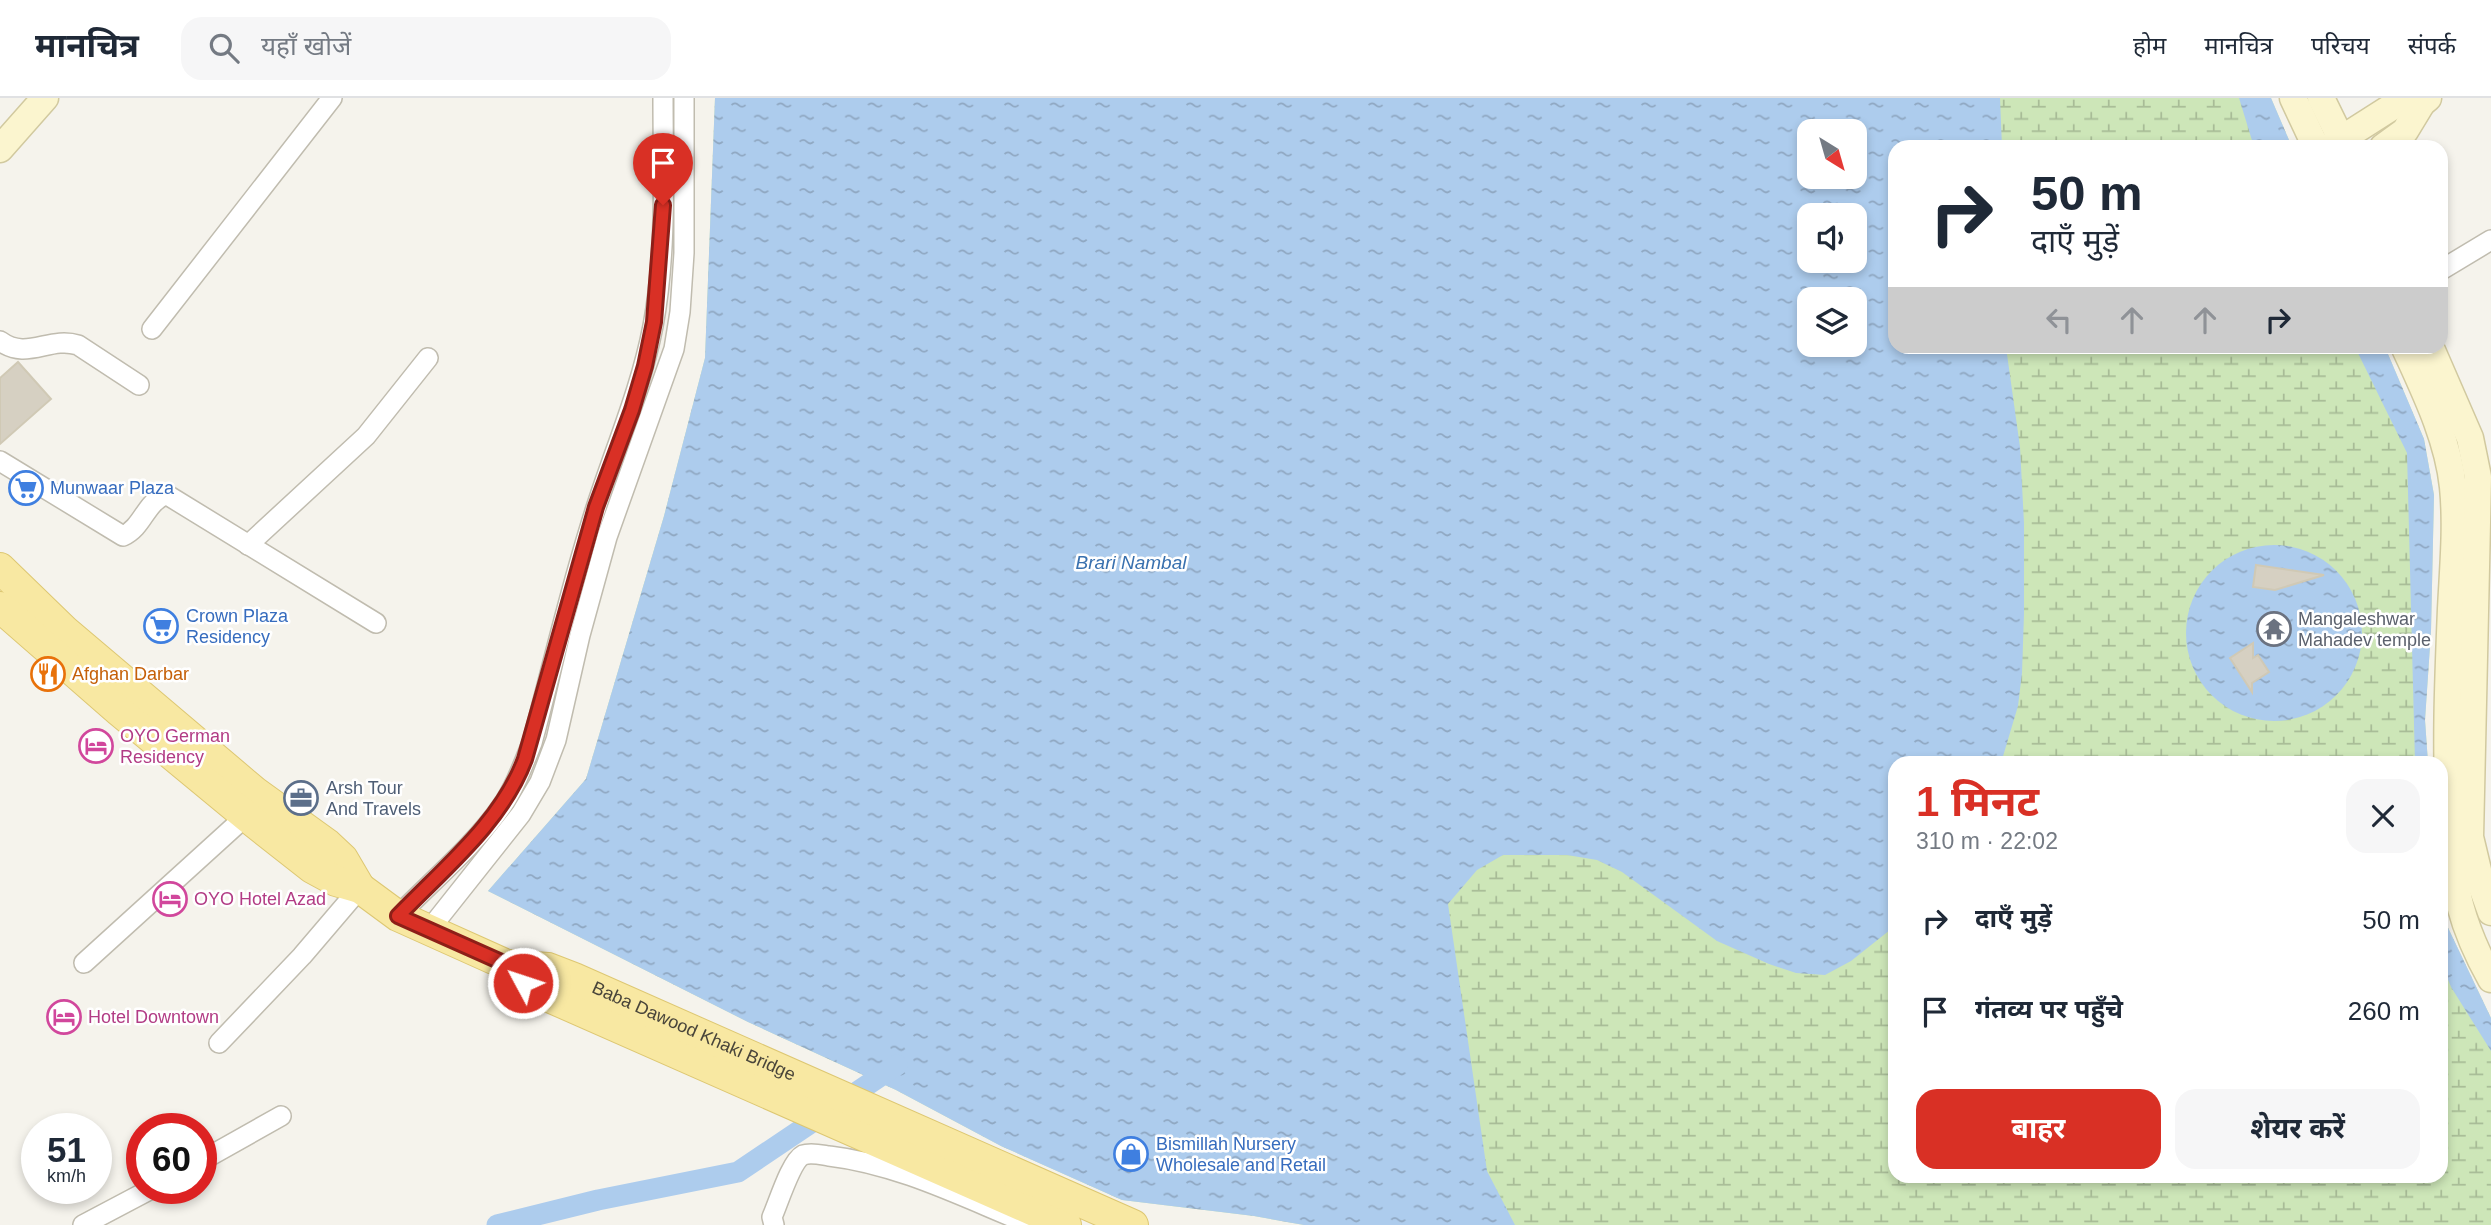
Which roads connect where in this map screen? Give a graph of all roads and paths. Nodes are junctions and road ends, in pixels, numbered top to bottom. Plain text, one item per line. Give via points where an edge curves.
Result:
1 (45, 98) edge
2 (663, 98) edge
3 (684, 98) edge
4 (2293, 98) edge
5 (2321, 98) edge
6 (2425, 100) edge
7 (324, 101) edge
8 (2313, 140) edge
9 (2337, 140) edge
10 (2344, 140) edge
11 (2393, 140) edge
12 (0, 149) edge
13 (663, 205) junction
14 (684, 206) junction
15 (2491, 240) edge
16 (2448, 266) edge
17 (152, 328) dead end
18 (0, 341) edge
19 (2407, 354) edge
20 (2433, 354) edge
21 (428, 358) dead end
22 (139, 384) dead end
23 (0, 461) edge
24 (2484, 531) edge
25 (248, 545) junction
26 (0, 568) edge
27 (0, 607) edge
28 (376, 623) dead end
29 (2470, 745) edge
30 (246, 816) junction
31 (360, 888) junction
32 (2491, 912) edge
33 (398, 916) junction
34 (429, 930) junction
35 (84, 963) dead end
36 (2491, 979) edge
37 (568, 991) junction
38 (219, 1042) dead end
39 (281, 1116) dead end
40 (217, 1152) edge
41 (126, 1202) edge
42 (83, 1225) edge
43 (774, 1225) edge
44 (1031, 1225) edge
45 (1066, 1225) edge
46 (1133, 1225) edge

1 - 12 street
2 - 13 street
3 - 14 street
4 - 8 street
5 - 9 street
6 - 10 street via 2398,103
6 - 11 street via 2405,131
7 - 17 street
13 - 14 street
13 - 33 street via 654,322 645,366 596,507 519,776 501,807
14 - 34 street via 674,349 607,537 556,740 521,814
15 - 16 street
18 - 22 street via 15,350 26,350 66,341
19 - 29 street via 2437,424 2453,485
20 - 24 street via 2470,438
21 - 25 street via 366,436
23 - 25 street via 123,536 165,495
24 - 29 street
25 - 28 street
26 - 31 main road via 65,631 256,792 327,844 343,859
27 - 30 main road
29 - 32 street via 2470,837
29 - 36 street via 2453,859 2472,942
30 - 31 main road via 312,868
30 - 35 street
31 - 33 main road, Baba Dawood Khaki Bridge
31 - 38 street
33 - 34 main road, Baba Dawood Khaki Bridge
34 - 37 main road, Baba Dawood Khaki Bridge via 508,965 523,983
37 - 45 main road, Baba Dawood Khaki Bridge
37 - 46 main road, Baba Dawood Khaki Bridge
39 - 40 street
41 - 42 street
43 - 44 street via 772,1217 797,1160 810,1154 862,1160

